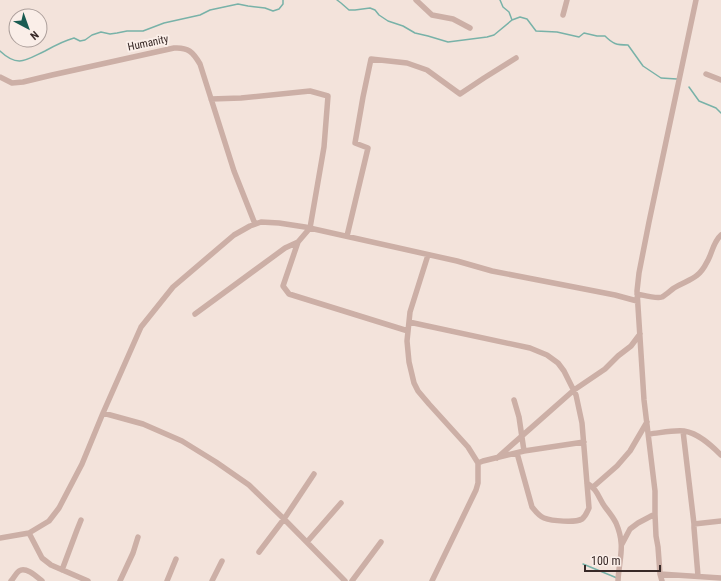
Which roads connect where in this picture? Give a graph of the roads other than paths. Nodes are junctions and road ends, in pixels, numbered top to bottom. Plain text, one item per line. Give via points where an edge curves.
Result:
1 (416, 0) edge
2 (567, 0) edge
3 (696, 0) edge
4 (563, 15) dead end
5 (470, 28) dead end
6 (516, 58) dead end
7 (706, 74) dead end
8 (0, 77) edge
9 (721, 79) edge
10 (211, 99) junction
11 (254, 224) junction
12 (310, 228) junction
13 (721, 235) edge
14 (346, 236) junction
15 (298, 242) junction
16 (428, 255) junction
17 (638, 294) junction
18 (638, 301) junction
19 (195, 314) dead end
20 (408, 322) junction
21 (408, 331) junction
22 (640, 334) junction
23 (574, 390) junction
24 (514, 400) dead end
25 (102, 413) junction
26 (646, 422) junction
27 (684, 431) junction
28 (649, 434) junction
29 (522, 436) junction
30 (584, 442) junction
31 (524, 451) junction
32 (517, 453) junction
33 (721, 455) edge
34 (497, 458) junction
35 (478, 463) junction
36 (314, 474) dead end
37 (587, 483) junction
38 (593, 487) junction
39 (341, 503) dead end
40 (655, 514) junction
41 (284, 519) junction
42 (81, 520) dead end
43 (721, 521) edge
44 (694, 524) junction
45 (29, 533) junction
46 (138, 537) dead end
47 (0, 538) edge
48 (307, 542) junction
49 (381, 542) dead end
50 (622, 544) junction
51 (259, 552) dead end
52 (176, 559) dead end
53 (222, 561) dead end
54 (62, 570) junction
55 (660, 574) junction
56 (698, 576) junction
57 (721, 578) edge
58 (12, 581) edge
59 (42, 581) edge
60 (88, 581) edge
61 (120, 581) edge
62 (167, 581) edge
63 (212, 581) edge
64 (345, 581) edge
65 (352, 581) edge
66 (432, 581) edge
67 (618, 581) edge
68 (662, 581) edge

1 - 5 street via 432,15 452,19
2 - 4 street
3 - 17 street via 649,222 639,273
6 - 14 street via 460,94 426,70 407,63 372,60 355,143 368,148
7 - 9 street
8 - 10 street, Humanity via 12,83 23,82 182,48 189,50 200,64
10 - 11 street, Humanity
10 - 12 street via 310,91 328,96 324,147
11 - 12 street via 279,223
11 - 25 street via 234,235 173,286 141,327
12 - 14 street
12 - 15 street
13 - 17 street via 714,244 704,268 692,280 662,297
14 - 16 street
15 - 19 street via 285,248
15 - 21 street via 283,286 289,294
16 - 18 street
16 - 20 street
17 - 18 street
18 - 22 street
20 - 21 street
20 - 23 street via 530,348 548,355 564,372
21 - 35 street via 408,355 414,383 424,399 468,447
22 - 23 street via 631,346 605,369
22 - 26 street
23 - 29 street
23 - 30 street via 580,410
24 - 29 street
25 - 41 street via 143,424 182,441 249,485
25 - 45 street via 82,464 59,508 49,521
26 - 28 street
26 - 38 street via 630,450 617,466
27 - 28 street
27 - 33 street via 708,443
27 - 44 street
28 - 40 street
29 - 31 street
29 - 34 street
30 - 31 street
30 - 37 street
31 - 32 street
32 - 34 street
32 - 37 street via 532,507 544,518 574,521 587,515
34 - 35 street
35 - 66 street via 476,490
36 - 41 street
37 - 38 street
38 - 50 street via 616,522
39 - 48 street
40 - 50 street via 630,530
40 - 55 street
41 - 48 street
41 - 51 street
42 - 54 street
43 - 44 street
44 - 56 street
45 - 47 street
45 - 54 street via 42,558
46 - 61 street
48 - 64 street
49 - 65 street
50 - 67 street
52 - 62 street
53 - 63 street
54 - 60 street
55 - 56 street
55 - 68 street
56 - 57 street
58 - 59 street via 23,569

